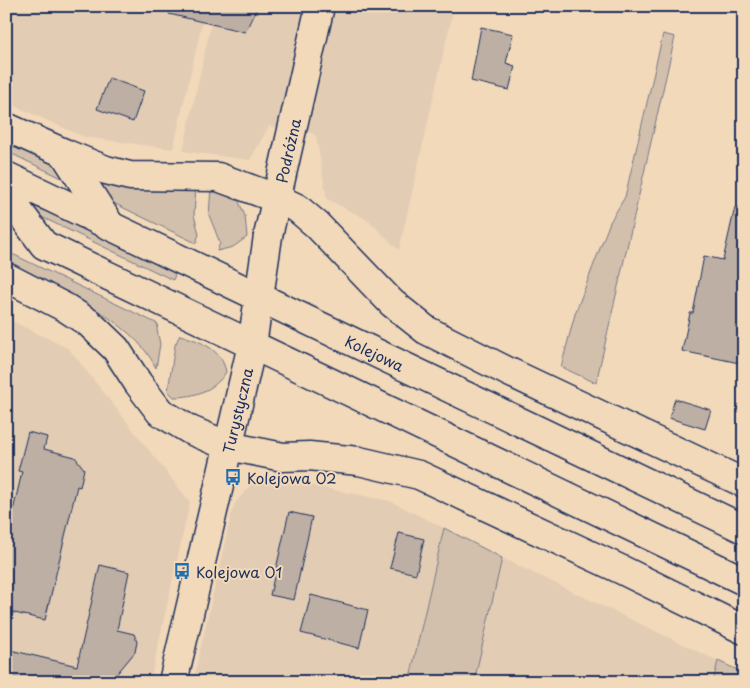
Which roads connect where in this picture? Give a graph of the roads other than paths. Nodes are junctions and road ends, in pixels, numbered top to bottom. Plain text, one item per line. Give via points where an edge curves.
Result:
1 (320, 6) edge
2 (6, 127) edge
3 (64, 153) junction
4 (6, 176) edge
5 (6, 194) edge
6 (278, 199) junction
7 (110, 225) junction
8 (6, 277) edge
9 (258, 297) junction
10 (252, 345) junction
11 (228, 446) junction
12 (744, 483) edge
13 (744, 529) edge
14 (744, 581) edge
15 (744, 630) edge
16 (173, 682) edge

1 - 6 main road, Podróżna
2 - 3 main road
3 - 6 main road via 130,176 218,177
3 - 7 main road
4 - 7 main road, Kolejowa
5 - 10 main road via 44,245
6 - 9 main road, Podróżna
6 - 12 main road via 297,208 317,225 392,303 426,330
7 - 9 main road, Kolejowa
8 - 11 main road via 89,323 116,350 160,412 190,430
9 - 10 main road, Podróżna
9 - 13 main road, Kolejowa
10 - 11 main road, Turystyczna
10 - 14 main road
11 - 15 main road via 283,457 358,461 419,475
11 - 16 main road, Turystyczna

